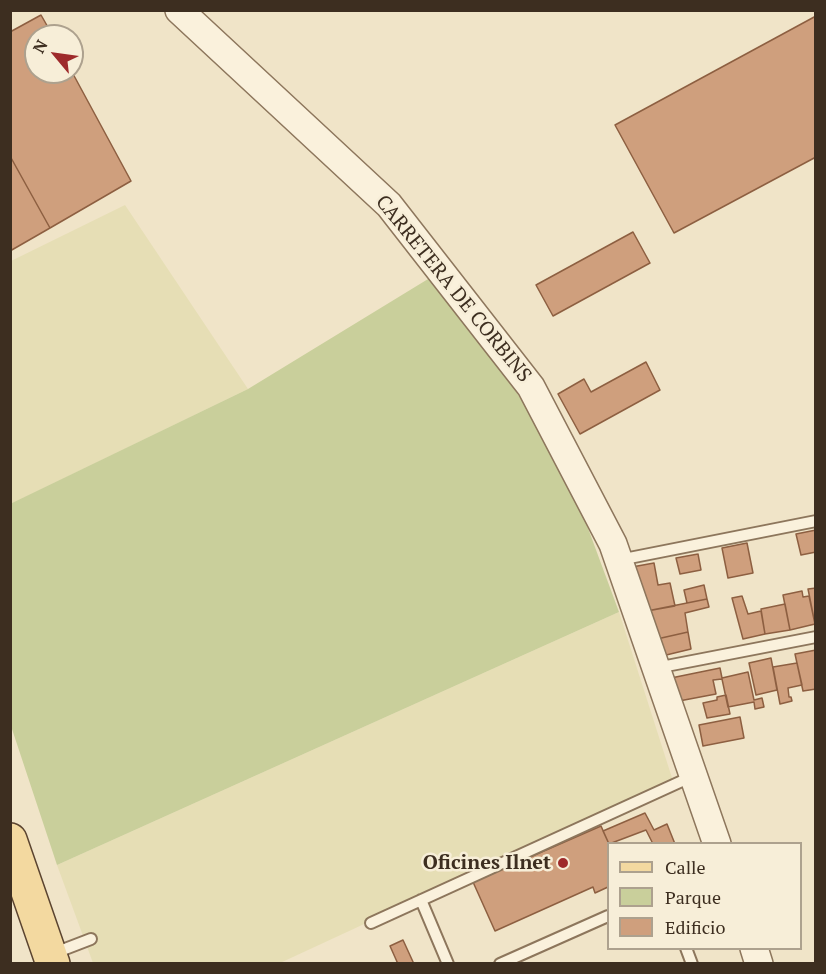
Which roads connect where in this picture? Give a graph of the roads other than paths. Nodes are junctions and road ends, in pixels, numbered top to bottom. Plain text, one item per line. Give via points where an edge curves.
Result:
1 (179, 10) edge
2 (816, 521) edge
3 (618, 560) junction
4 (816, 637) edge
5 (655, 668) junction
6 (693, 775) junction
7 (717, 842) edge
8 (13, 854) edge
9 (421, 900) junction
10 (607, 917) edge
11 (371, 923) dead end
12 (91, 939) dead end
13 (51, 961) edge
14 (448, 963) edge
15 (500, 963) edge

1 - 3 street, CARRETERA DE CORBINS via 389,206 531,387
2 - 3 lane
3 - 5 street, CARRETERA DE CORBINS
4 - 5 lane
5 - 6 street, CARRETERA DE CORBINS
6 - 7 street, CARRETERA DE CORBINS
6 - 9 lane
8 - 13 main road
9 - 11 lane
9 - 14 lane
10 - 15 lane
12 - 13 lane

